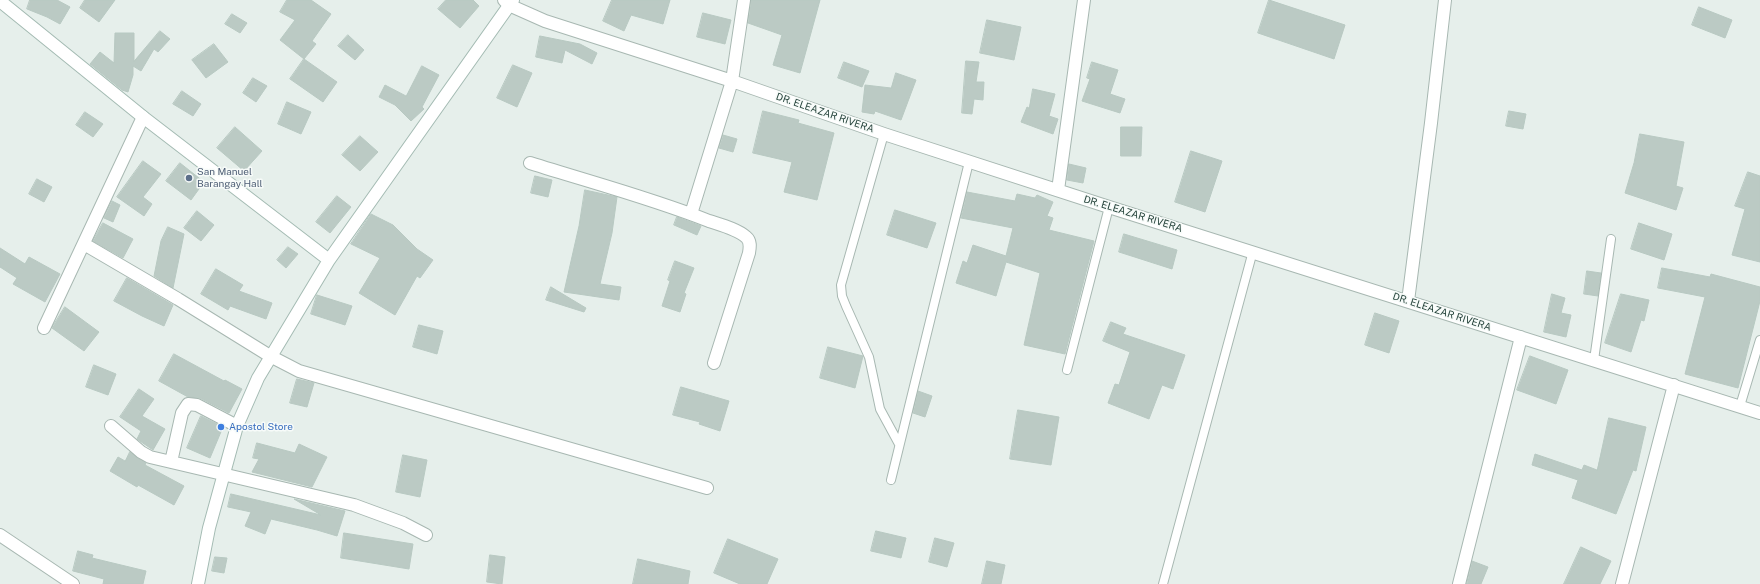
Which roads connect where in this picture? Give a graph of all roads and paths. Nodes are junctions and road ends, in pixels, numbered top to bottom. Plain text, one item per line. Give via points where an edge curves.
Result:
1 (744, 0) edge
2 (1084, 0) edge
3 (1444, 0) edge
4 (0, 1) edge
5 (509, 2) edge
6 (732, 81) junction
7 (143, 117) junction
8 (884, 134) junction
9 (969, 162) junction
10 (530, 163) dead end
11 (1058, 190) junction
12 (1109, 207) junction
13 (691, 214) junction
14 (1611, 239) dead end
15 (84, 244) junction
16 (1253, 251) junction
17 (329, 260) junction
18 (1408, 301) junction
19 (44, 328) dead end
20 (1521, 337) junction
21 (1760, 340) edge
22 (270, 356) junction
23 (1594, 360) junction
24 (714, 363) dead end
25 (1067, 370) dead end
26 (1674, 386) junction
27 (1740, 406) junction
28 (1760, 413) edge
29 (111, 426) dead end
30 (237, 426) junction
31 (900, 444) junction
32 (171, 462) junction
33 (223, 475) junction
34 (891, 480) dead end
35 (707, 488) dead end
36 (0, 535) edge
37 (426, 535) dead end
38 (73, 584) edge
39 (198, 584) edge
40 (1163, 584) edge
41 (1459, 584) edge
42 (1622, 584) edge

1 - 6 street
2 - 11 street
3 - 18 street
4 - 7 street
5 - 6 street, DR. ELEAZAR RIVERA via 545,21
5 - 17 street
6 - 8 street, DR. ELEAZAR RIVERA
6 - 13 street
7 - 15 street
7 - 17 street
8 - 9 street, DR. ELEAZAR RIVERA
8 - 31 lane via 841,285 842,296 871,364 880,408
9 - 11 street, DR. ELEAZAR RIVERA
9 - 31 lane
10 - 13 street
11 - 12 street, DR. ELEAZAR RIVERA
12 - 16 street, DR. ELEAZAR RIVERA
12 - 25 lane
13 - 24 street via 749,240 750,247
14 - 23 lane
15 - 19 street
15 - 22 street
16 - 18 street, DR. ELEAZAR RIVERA
16 - 40 lane
17 - 22 street
18 - 20 street, DR. ELEAZAR RIVERA
20 - 23 street, DR. ELEAZAR RIVERA
20 - 41 street
21 - 27 lane
22 - 30 street
22 - 35 street via 314,376
23 - 26 street, DR. ELEAZAR RIVERA
26 - 27 street, DR. ELEAZAR RIVERA
26 - 42 street
27 - 28 street, DR. ELEAZAR RIVERA
29 - 32 street via 141,452
30 - 32 street via 197,405 188,404 182,413
30 - 33 street
31 - 34 lane
32 - 33 street
33 - 37 street via 354,505 403,523
33 - 39 street
36 - 38 street

